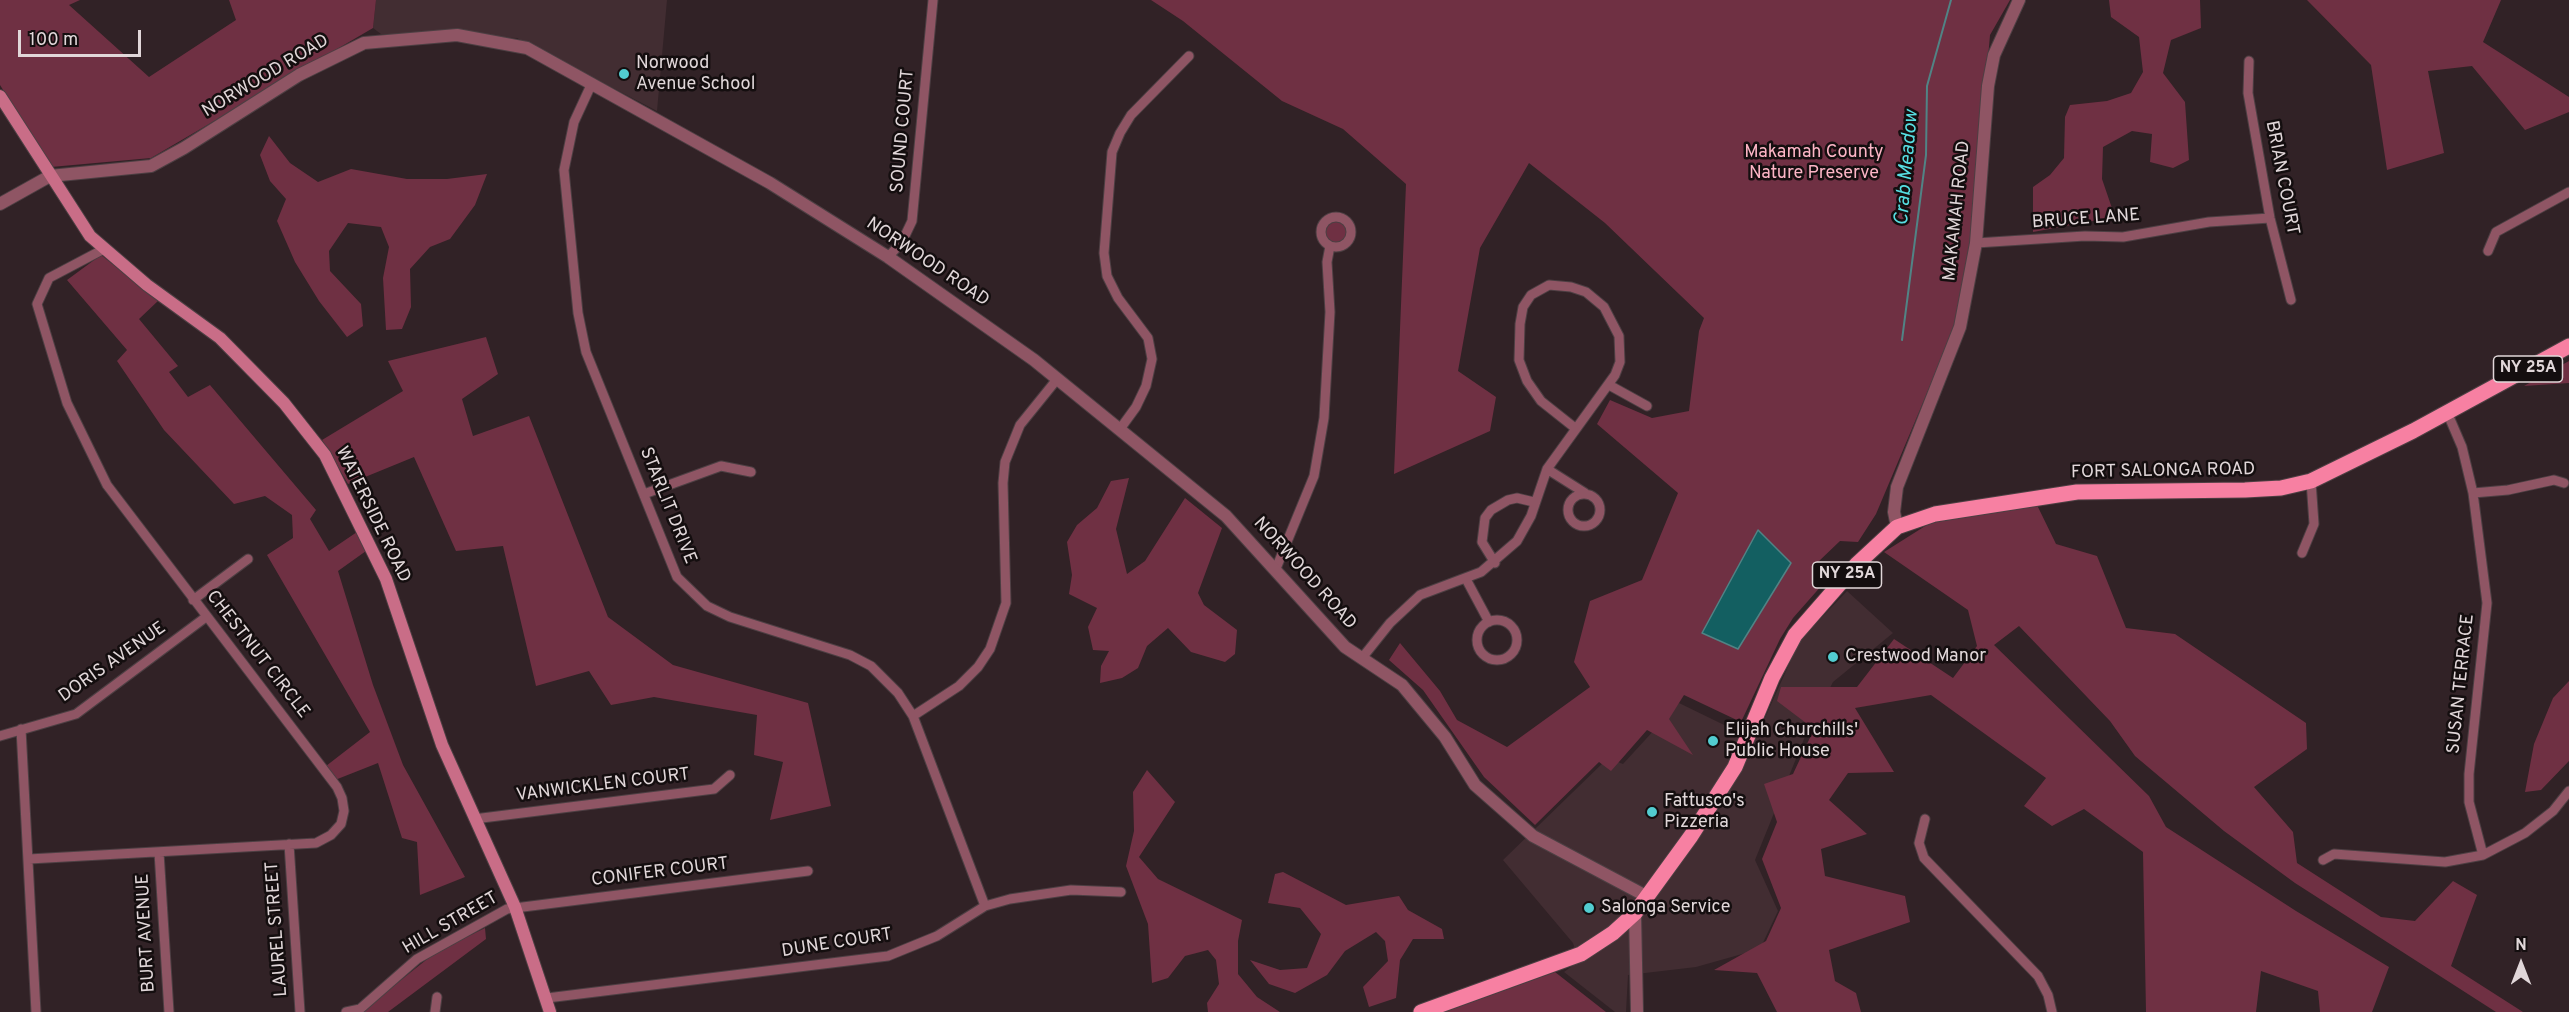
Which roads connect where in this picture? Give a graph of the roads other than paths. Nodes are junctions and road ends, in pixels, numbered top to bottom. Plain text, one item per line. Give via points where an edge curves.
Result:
1 (933, 0) edge
2 (2019, 0) edge
3 (1189, 56) dead end
4 (2249, 61) dead end
5 (592, 83) junction
6 (0, 96) edge
7 (50, 176) junction
8 (2569, 192) edge
9 (0, 204) edge
10 (2270, 218) junction
11 (1976, 243) junction
12 (1330, 246) dead end
13 (104, 249) junction
14 (2488, 251) dead end
15 (888, 257) junction
16 (2291, 300) dead end
17 (2569, 346) edge
18 (1058, 378) junction
19 (1609, 385) junction
20 (1647, 406) dead end
21 (2447, 412) junction
22 (1575, 428) junction
23 (1120, 429) junction
24 (1547, 469) junction
25 (751, 472) dead end
26 (2311, 481) junction
27 (2564, 483) dead end
28 (2473, 493) junction
29 (644, 494) junction
30 (1585, 494) dead end
31 (1534, 502) junction
32 (1897, 527) junction
33 (2302, 553) dead end
34 (248, 559) dead end
35 (1495, 563) junction
36 (1275, 571) junction
37 (1466, 579) junction
38 (193, 600) junction
39 (206, 617) junction
40 (1489, 622) junction
41 (1362, 658) junction
42 (913, 716) junction
43 (21, 729) junction
44 (0, 736) edge
45 (730, 775) dead end
46 (2569, 790) edge
47 (474, 819) junction
48 (1925, 819) dead end
49 (289, 844) junction
50 (159, 852) junction
51 (2483, 855) junction
52 (29, 859) junction
53 (2323, 860) dead end
54 (808, 871) dead end
55 (1121, 891) dead end
56 (1646, 896) junction
57 (985, 906) junction
58 (515, 907) junction
59 (1635, 913) junction
60 (437, 997) dead end
61 (547, 998) junction
62 (36, 1012) edge
63 (169, 1012) edge
64 (300, 1012) edge
65 (346, 1012) edge
66 (435, 1012) edge
67 (550, 1012) edge
68 (1421, 1012) edge
69 (1637, 1012) edge
70 (2052, 1012) edge

1 - 15 street, SOUND COURT via 912,221 902,242
2 - 11 street, MAKAMAH ROAD via 1994,55 1988,86
3 - 23 street via 1131,115 1112,152 1104,253 1107,276 1148,338 1152,359 1146,386
4 - 10 street, BRIAN COURT via 2248,93
5 - 7 street, NORWOOD ROAD via 527,48 492,40 434,35 364,43 299,75 151,166
5 - 15 street, NORWOOD ROAD via 760,178
5 - 29 street, STARLIT DRIVE via 574,122 564,170 578,313 586,352
6 - 7 main road, WATERSIDE ROAD
7 - 9 street
7 - 13 main road, WATERSIDE ROAD via 90,236
8 - 14 street via 2496,232
10 - 11 street, BRUCE LANE via 2209,222 2123,237
10 - 16 street, BRIAN COURT
11 - 32 street, MAKAMAH ROAD via 1960,327 1897,488
12 - 36 street via 1324,418 1314,476
13 - 38 street, CHESTNUT CIRCLE via 49,278 37,304 41,320 67,403 107,485
13 - 47 main road, WATERSIDE ROAD via 220,338 284,403 325,455 386,579 442,745
15 - 18 street, NORWOOD ROAD
17 - 21 main road, FORT SALONGA ROAD / NY 25A
18 - 23 street, NORWOOD ROAD
18 - 42 street via 1020,425 1005,462 1006,603 990,649 959,686
19 - 20 street
19 - 22 street
19 - 22 street via 1620,362 1620,350 1614,323 1604,307 1586,292 1571,287 1549,285 1532,295 1521,314 1519,360 1541,401
21 - 26 main road, FORT SALONGA ROAD / NY 25A
21 - 28 street, SUSAN TERRACE via 2462,447
22 - 24 street
23 - 36 street, NORWOOD ROAD via 1226,516
24 - 30 street
24 - 31 street
25 - 29 street via 721,466
26 - 32 main road, FORT SALONGA ROAD / NY 25A via 2245,490 2077,492 1935,514
26 - 33 street via 2314,524
27 - 28 street via 2554,480
28 - 51 street, SUSAN TERRACE via 2487,621 2469,802
29 - 42 street, STARLIT DRIVE via 677,577 699,600 730,617 850,655 871,666 898,693
31 - 35 street via 1517,541
31 - 35 street via 1508,500 1485,518 1482,542
32 - 56 main road, FORT SALONGA ROAD / NY 25A via 1846,576 1794,635 1736,767
34 - 38 street
35 - 37 street
36 - 41 street, NORWOOD ROAD via 1345,647
37 - 40 street
37 - 41 street via 1420,595 1389,624
38 - 39 street, CHESTNUT CIRCLE
39 - 43 street, DORIS AVENUE via 76,714
39 - 49 street, CHESTNUT CIRCLE via 342,798 341,824 331,835 316,843
40 - 40 street via 1502,621 1516,635 1515,648 1506,658 1493,660 1479,648 1478,636
41 - 56 street, NORWOOD ROAD via 1402,685 1445,737 1475,785 1533,836
42 - 57 street, STARLIT DRIVE
43 - 44 street, DORIS AVENUE
43 - 52 street
45 - 47 street, VANWICKLEN COURT via 714,789
46 - 51 street via 2553,811 2525,833
47 - 58 main road, WATERSIDE ROAD
48 - 70 street via 1919,843 1924,858 2038,976
49 - 50 street, CHESTNUT CIRCLE
49 - 64 street, LAUREL STREET
50 - 52 street, CHESTNUT CIRCLE
50 - 63 street, BURT AVENUE
51 - 53 street via 2445,862 2334,854
52 - 62 street
54 - 58 street, CONIFER COURT
55 - 57 street, DUNE COURT via 1042,892
56 - 59 main road, FORT SALONGA ROAD / NY 25A
57 - 61 street, DUNE COURT via 937,936 888,956
58 - 61 main road, WATERSIDE ROAD
58 - 65 street, HILL STREET via 496,913 417,959 360,1009
59 - 68 main road, FORT SALONGA ROAD / NY 25A via 1581,954
59 - 69 street
60 - 66 street
61 - 67 main road, WATERSIDE ROAD

